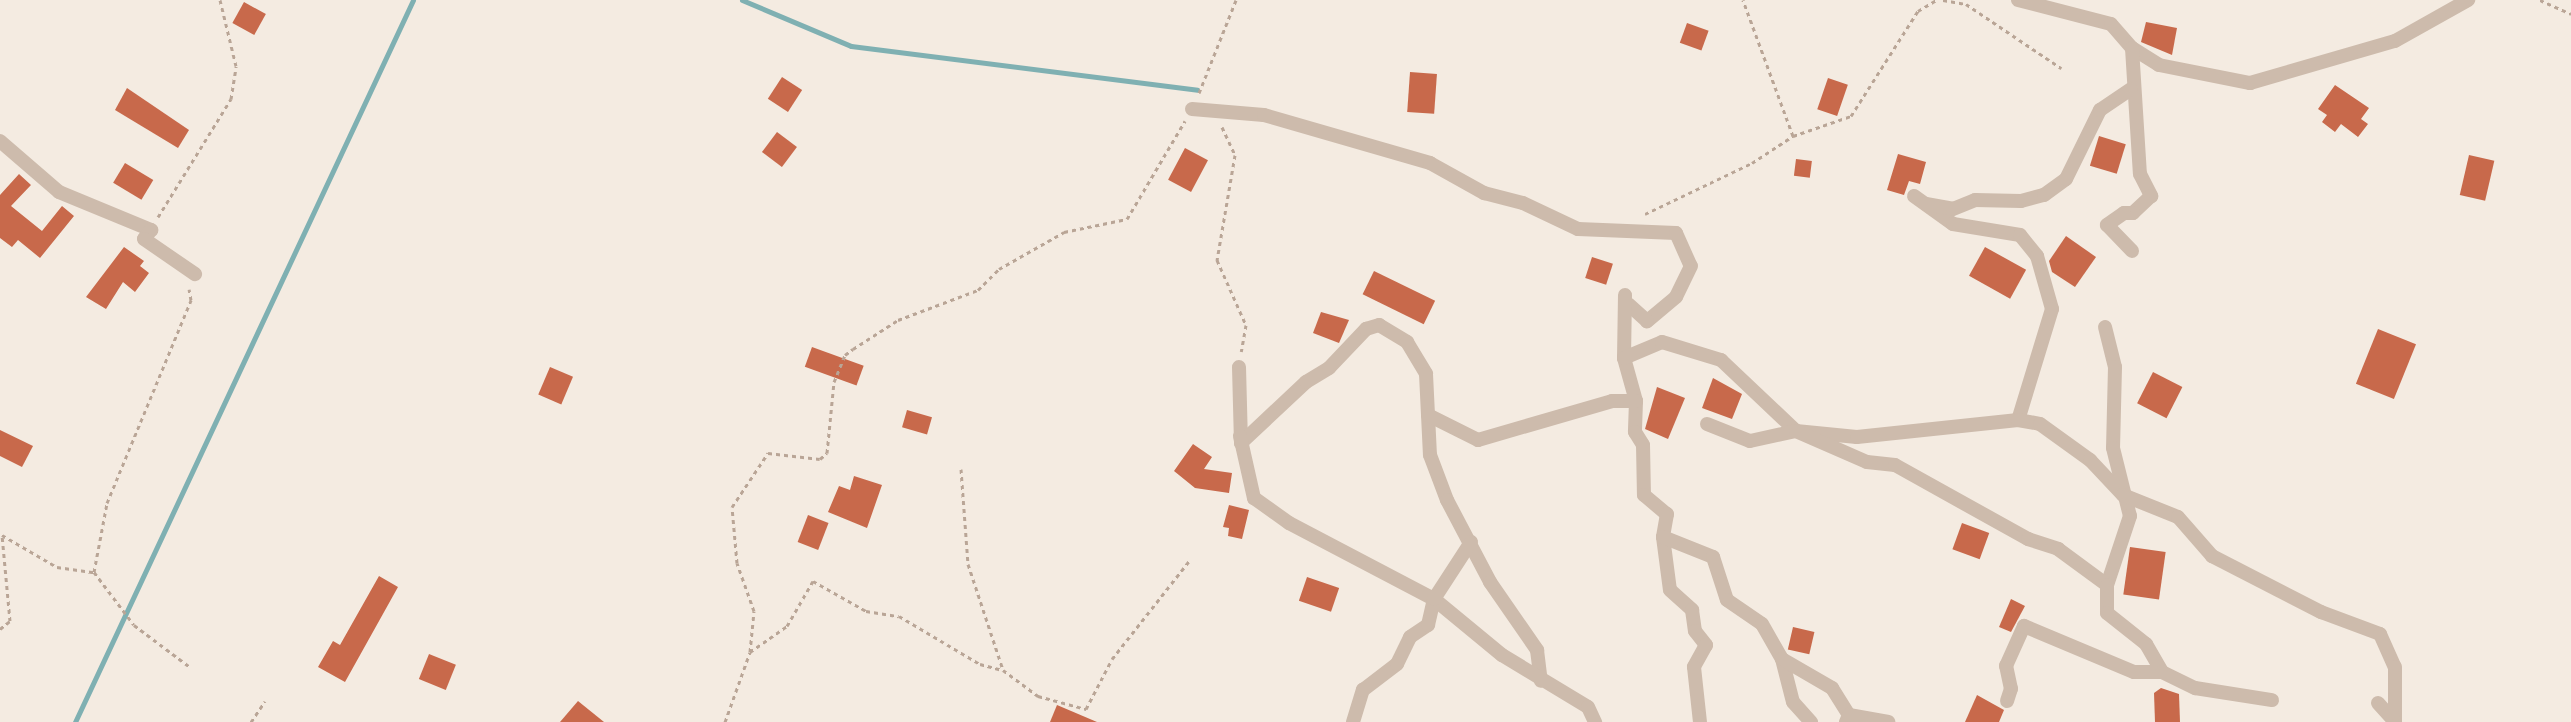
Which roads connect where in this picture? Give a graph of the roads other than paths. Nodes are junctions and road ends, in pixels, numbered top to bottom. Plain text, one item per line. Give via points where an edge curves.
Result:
1 (2018, 0) edge
2 (2468, 0) edge
3 (2132, 48) junction
4 (2131, 89) junction
5 (1192, 109) road end
6 (0, 141) edge
7 (2132, 251) dead end
8 (195, 274) road end
9 (1647, 321) junction
10 (2105, 327) dead end
11 (1662, 342) junction
12 (1624, 358) junction
13 (1239, 367) road end
14 (1636, 401) junction
15 (1428, 415) junction
16 (2018, 420) junction
17 (1707, 424) dead end
18 (1796, 431) junction
19 (1241, 443) junction
20 (2123, 495) junction
21 (1663, 537) junction
22 (1471, 542) junction
23 (2107, 585) junction
24 (1434, 599) junction
25 (1782, 659) junction
26 (2162, 672) junction
27 (1541, 681) junction
28 (2272, 700) dead end
29 (2007, 701) dead end
30 (2378, 703) dead end
31 (1847, 718) edge
32 (1353, 722) edge
33 (1595, 722) edge
34 (1700, 722) edge
35 (1811, 722) edge
36 (1888, 722) edge

1 - 3 street via 2111,24
2 - 3 street via 2395,41 2250,83 2159,65
3 - 4 street
4 - 7 street via 2138,115 2140,174 2151,196 2133,213 2107,225
4 - 16 street via 2100,110 2066,179 2044,195 2021,201 1975,200 1953,209 1920,200 1953,224 2020,235 2037,256 2052,309
5 - 9 street via 1264,115 1430,163 1484,193 1523,203 1578,229 1676,233 1691,266 1676,297
6 - 8 street via 59,192 151,230 144,239
9 - 11 street via 1658,329
9 - 12 street via 1626,299
10 - 20 street via 2115,367 2113,448
11 - 12 street
11 - 18 street via 1721,360
12 - 14 street
13 - 19 street
14 - 15 street via 1612,401 1478,440
14 - 21 street via 1644,495 1667,514
15 - 19 street via 1426,374 1407,342 1379,325 1366,329
15 - 22 street via 1430,455
16 - 18 street via 1857,437
16 - 20 street via 2040,424 2090,460
17 - 18 street via 1750,441
18 - 23 street via 1867,462 1895,465 2028,539 2058,549
19 - 24 street via 1254,498 1328,545
20 - 23 street via 2130,516
20 - 30 street via 2178,517 2212,556 2244,575 2380,634 2395,667 2395,722
21 - 25 street via 1713,557 1727,600 1762,624
21 - 34 street via 1670,590 1692,610 1695,631 1706,645 1694,667
22 - 24 street
22 - 27 street via 1490,582 1537,650
23 - 26 street via 2107,613 2146,644
24 - 27 street
24 - 32 street via 1428,625 1410,637 1397,664 1363,690
25 - 31 street via 1832,688
25 - 35 street via 1793,702
26 - 28 street via 2195,688
26 - 29 street via 2134,672 2024,626 2006,666 2011,689
27 - 33 street via 1588,707
31 - 36 street

